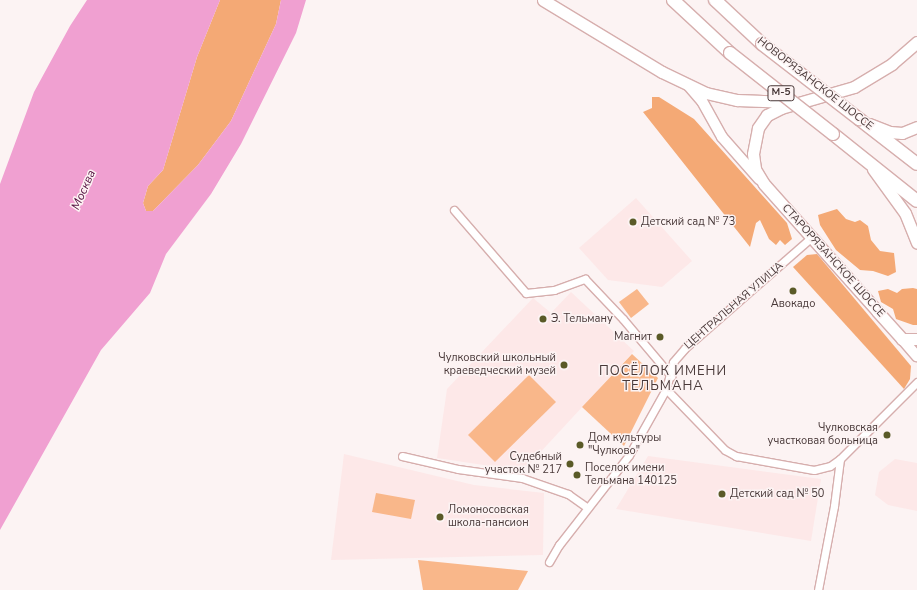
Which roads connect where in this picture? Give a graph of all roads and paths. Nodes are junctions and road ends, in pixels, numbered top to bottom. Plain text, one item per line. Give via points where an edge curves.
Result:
1 (542, 0) edge
2 (673, 0) edge
3 (715, 0) edge
4 (917, 42) edge
5 (688, 85) junction
6 (808, 100) junction
7 (859, 119) junction
8 (917, 127) edge
9 (865, 159) junction
10 (917, 164) edge
11 (764, 184) junction
12 (917, 201) edge
13 (454, 210) dead end
14 (812, 237) junction
15 (917, 243) edge
16 (902, 339) junction
17 (917, 339) edge
18 (917, 356) edge
19 (671, 376) junction
20 (917, 382) edge
21 (666, 389) junction
22 (402, 456) dead end
23 (840, 459) junction
24 (588, 508) junction
25 (550, 562) dead end
26 (818, 590) edge

1 - 5 main road
2 - 9 highway, М-5, bridge via 730,53
3 - 7 highway, НОВОРЯЗАНСКОЕ ШОССЕ / М-5, bridge via 762,44
4 - 6 main road via 892,64 868,80
5 - 6 main road via 738,100 774,103
5 - 11 main road via 702,101 722,137
6 - 11 main road, СТАРОРЯЗАНСКОЕ ШОССЕ via 774,111 760,123 755,134 753,154 755,169
7 - 8 main road via 890,132 902,133
7 - 10 highway, НОВОРЯЗАНСКОЕ ШОССЕ / М-5
9 - 12 highway, М-5
9 - 15 main road via 905,214
11 - 14 main road, СТАРОРЯЗАНСКОЕ ШОССЕ
13 - 19 street via 526,294 554,290 585,279
14 - 16 main road, СТАРОРЯЗАНСКОЕ ШОССЕ
14 - 19 street, ЦЕНТРАЛЬНАЯ УЛИЦА via 685,348 673,362
16 - 17 main road
16 - 18 main road
19 - 21 street, ЦЕНТРАЛЬНАЯ УЛИЦА
20 - 23 street
21 - 23 street via 725,450 736,456 814,470 830,466
21 - 24 street, ЦЕНТРАЛЬНАЯ УЛИЦА via 629,455
22 - 24 street via 458,469 522,478 568,494
23 - 26 street
24 - 25 street, ЦЕНТРАЛЬНАЯ УЛИЦА

